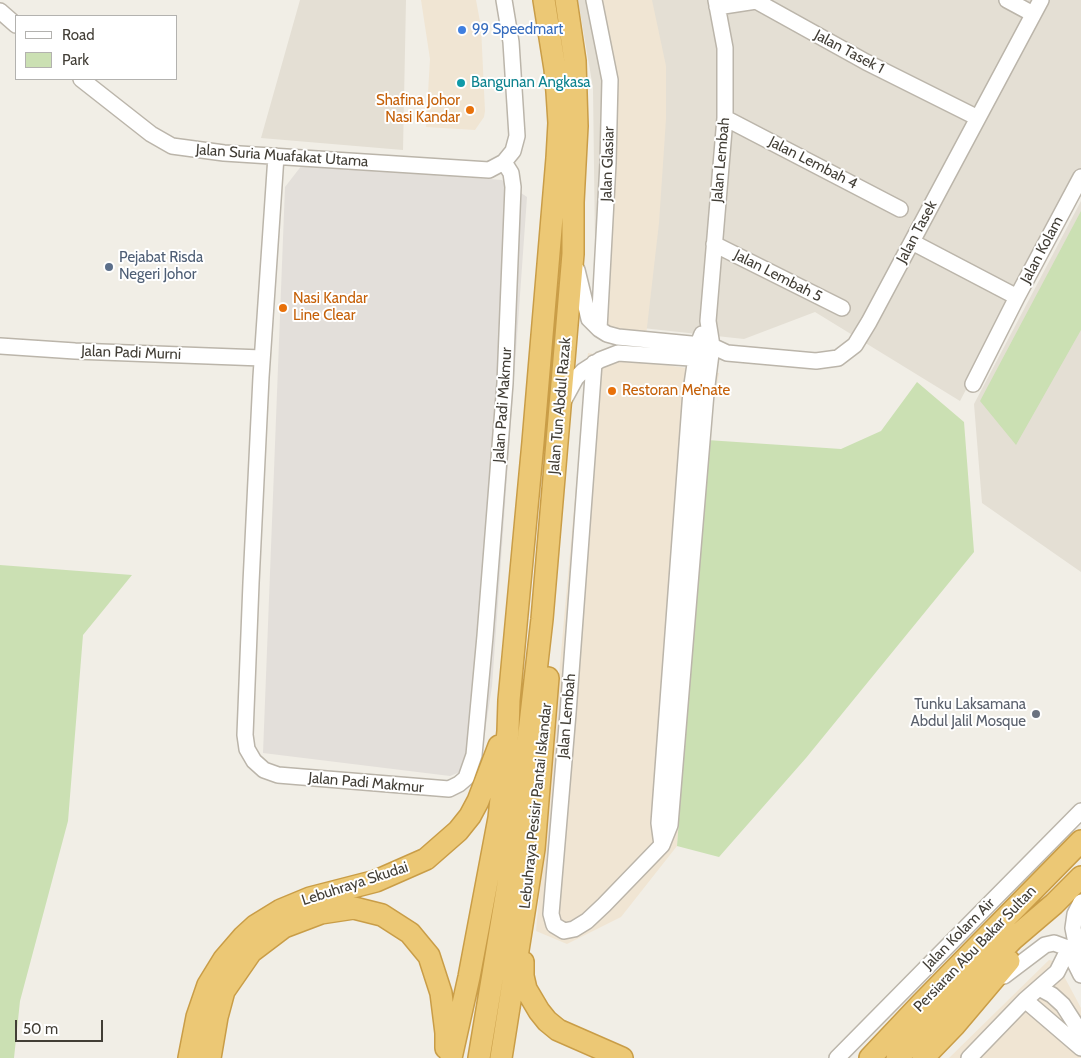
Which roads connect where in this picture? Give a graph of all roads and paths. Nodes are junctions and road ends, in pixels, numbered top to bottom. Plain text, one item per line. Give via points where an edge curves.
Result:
1 (504, 0) edge
2 (544, 0) edge
3 (566, 0) edge
4 (594, 0) edge
5 (1041, 0) edge
6 (1011, 1) edge
7 (716, 4) edge
8 (0, 11) edge
9 (1034, 14) junction
10 (15, 24) edge
11 (82, 80) edge
12 (725, 118) junction
13 (978, 118) junction
14 (268, 155) junction
15 (504, 162) junction
16 (1081, 177) edge
17 (900, 209) dead end
18 (912, 242) junction
19 (714, 244) junction
20 (573, 254) junction
21 (1017, 297) junction
22 (842, 308) dead end
23 (599, 329) junction
24 (0, 346) edge
25 (704, 352) junction
26 (262, 358) junction
27 (594, 363) junction
28 (973, 384) dead end
29 (559, 416) junction
30 (546, 553) junction
31 (509, 700) junction
32 (1081, 811) edge
33 (1081, 841) edge
34 (1081, 877) edge
35 (1081, 902) edge
36 (1054, 904) junction
37 (522, 929) junction
38 (1069, 949) edge
39 (1081, 975) edge
40 (1039, 988) junction
41 (984, 992) junction
42 (1025, 1000) junction
43 (920, 1004) junction
44 (1081, 1033) edge
45 (1081, 1048) edge
46 (189, 1058) edge
47 (210, 1058) edge
48 (445, 1058) edge
49 (451, 1058) edge
50 (479, 1058) edge
51 (501, 1058) edge
52 (622, 1058) edge
53 (837, 1058) edge
54 (853, 1058) edge
55 (870, 1058) edge
56 (898, 1058) edge
57 (923, 1058) edge
58 (968, 1058) edge

1 - 15 street via 511,42 517,136 513,151
2 - 31 highway, Jalan Tun Abdul Razak via 555,69 558,140
3 - 20 highway, Jalan Tun Abdul Razak via 575,61 577,126
4 - 23 street, Jalan Glasiar via 610,80
5 - 9 street, Jalan Tasek
6 - 9 street
7 - 12 street, Jalan Lembah via 724,48
7 - 13 street, Jalan Tasek 1 via 756,1 866,62
8 - 10 street
9 - 13 street, Jalan Tasek
11 - 14 street, Jalan Suria Muafakat Utama via 151,134 172,146
12 - 17 street, Jalan Lembah 4
12 - 19 street, Jalan Lembah
13 - 18 street, Jalan Tasek
14 - 15 street, Jalan Suria Muafakat Utama via 489,170
14 - 26 street, Jalan Padi Makmur
15 - 26 street, Jalan Padi Makmur via 511,173 513,186 506,383 486,626 474,755 466,778 449,789 278,775 254,762 247,749 245,735
16 - 21 street, Jalan Kolam
18 - 21 street, Jalan Kolam
18 - 25 street, Jalan Tasek via 856,345 838,358 816,361
19 - 22 street, Jalan Lembah 5
19 - 25 street, Jalan Lembah
20 - 23 street via 589,319
20 - 29 highway, Jalan Tun Abdul Razak
21 - 28 street, Jalan Kolam
23 - 25 street, Jalan Tasek via 618,337
24 - 26 street, Jalan Padi Murni
25 - 27 street, Jalan Tasek via 618,353
25 - 27 street, Jalan Lembah via 691,391 686,548 672,721 658,823 662,845 587,921 569,931 558,929 550,914
27 - 29 street, Jalan Tasek via 568,389
29 - 30 highway, Jalan Tun Abdul Razak
30 - 37 highway, Lebuhraya Pesisir Pantai Iskandar via 552,617 545,738
30 - 50 highway, Jalan Tun Abdul Razak via 542,619 520,812
31 - 46 highway, Lebuhraya Skudai via 502,736 488,776 470,816 458,831 426,860 376,881 310,898 255,926 224,959 208,985 197,1017
31 - 49 highway via 499,818
32 - 53 street, Jalan Kolam Air
33 - 43 highway, Persiaran Abu Bakar Sultan
34 - 36 highway, Persiaran Abu Bakar Sultan
35 - 38 street via 1075,914 1075,938
36 - 41 highway
36 - 56 highway, Persiaran Abu Bakar Sultan via 1013,939
37 - 51 highway, Lebuhraya Pesisir Pantai Iskandar
37 - 52 highway via 523,976 526,989 539,1012 558,1030
38 - 39 street
38 - 40 street via 1056,972
38 - 41 street via 1054,943 1045,945
40 - 42 street
40 - 44 street via 1063,1006
41 - 57 highway
42 - 45 street
42 - 58 street
43 - 54 highway
43 - 55 highway, Persiaran Abu Bakar Sultan
47 - 48 highway via 224,991 251,952 284,927 321,913 354,908 382,915 410,934 429,956 441,993 446,1033

